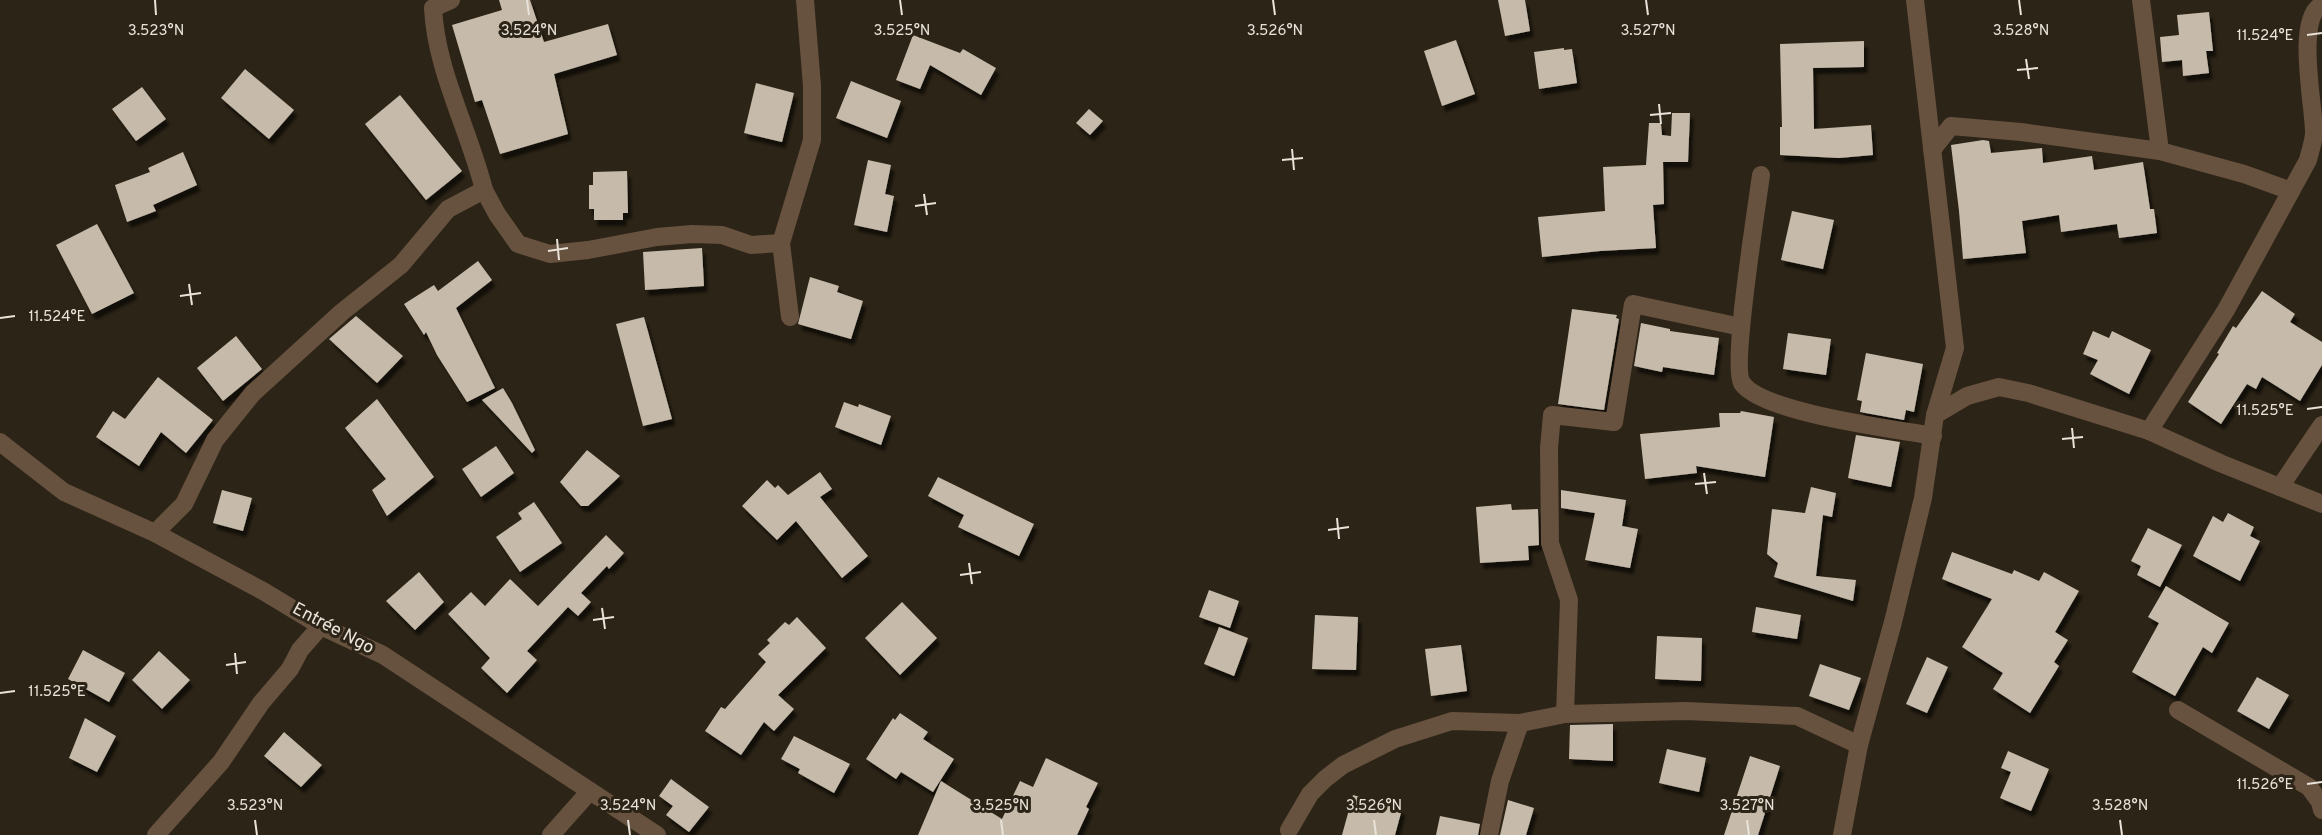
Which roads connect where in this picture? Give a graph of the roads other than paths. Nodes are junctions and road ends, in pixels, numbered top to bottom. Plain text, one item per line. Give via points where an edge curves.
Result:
1 (451, 0) edge
2 (805, 0) edge
3 (1916, 0) edge
4 (2141, 0) edge
5 (2322, 5) edge
6 (1932, 150) junction
7 (2160, 151) junction
8 (1761, 176) dead end
9 (484, 190) junction
10 (2291, 191) junction
11 (781, 243) junction
12 (790, 317) dead end
13 (1742, 327) junction
14 (1935, 415) junction
15 (2322, 425) edge
16 (2149, 431) junction
17 (1933, 436) junction
18 (0, 442) edge
19 (2280, 487) junction
20 (2322, 504) edge
21 (155, 533) junction
22 (321, 626) junction
23 (2178, 710) dead end
24 (1565, 714) junction
25 (1520, 723) junction
26 (1858, 745) junction
27 (590, 791) junction
28 (2322, 810) edge
29 (1289, 830) dead end
30 (156, 835) edge
31 (551, 835) edge
32 (657, 835) edge
33 (1489, 835) edge
34 (1842, 835) edge

1 - 9 street via 433,8 434,28
2 - 11 street via 812,140
3 - 6 street
4 - 7 street
5 - 10 street via 2312,15 2307,35 2314,135 2308,160
6 - 7 street via 1951,126
6 - 14 street via 1955,348
7 - 10 street
8 - 13 street
9 - 11 street via 518,244 550,254 692,234 722,235 751,245
9 - 21 street via 448,209 401,265 342,312 253,393 214,440 184,504
10 - 16 street via 2226,310
11 - 12 street
13 - 17 street via 1739,375 1751,392 1790,409
13 - 24 street via 1633,304 1614,422 1552,415 1550,543 1569,600
14 - 16 street via 1967,396 2000,387
14 - 17 street
15 - 19 street
16 - 19 street
17 - 26 street via 1918,520
18 - 21 street, Entrée Ngo via 64,492
19 - 20 street
21 - 22 street, Entrée Ngo
22 - 27 street, Entrée Ngo via 383,655
22 - 30 street via 220,762
23 - 28 street via 2309,787
24 - 25 street
24 - 26 street via 1686,711 1797,716
25 - 29 street via 1452,721 1395,739 1343,765 1325,779 1310,794
25 - 33 street via 1500,781
26 - 34 street
27 - 31 street
27 - 32 street, Entrée Ngo

